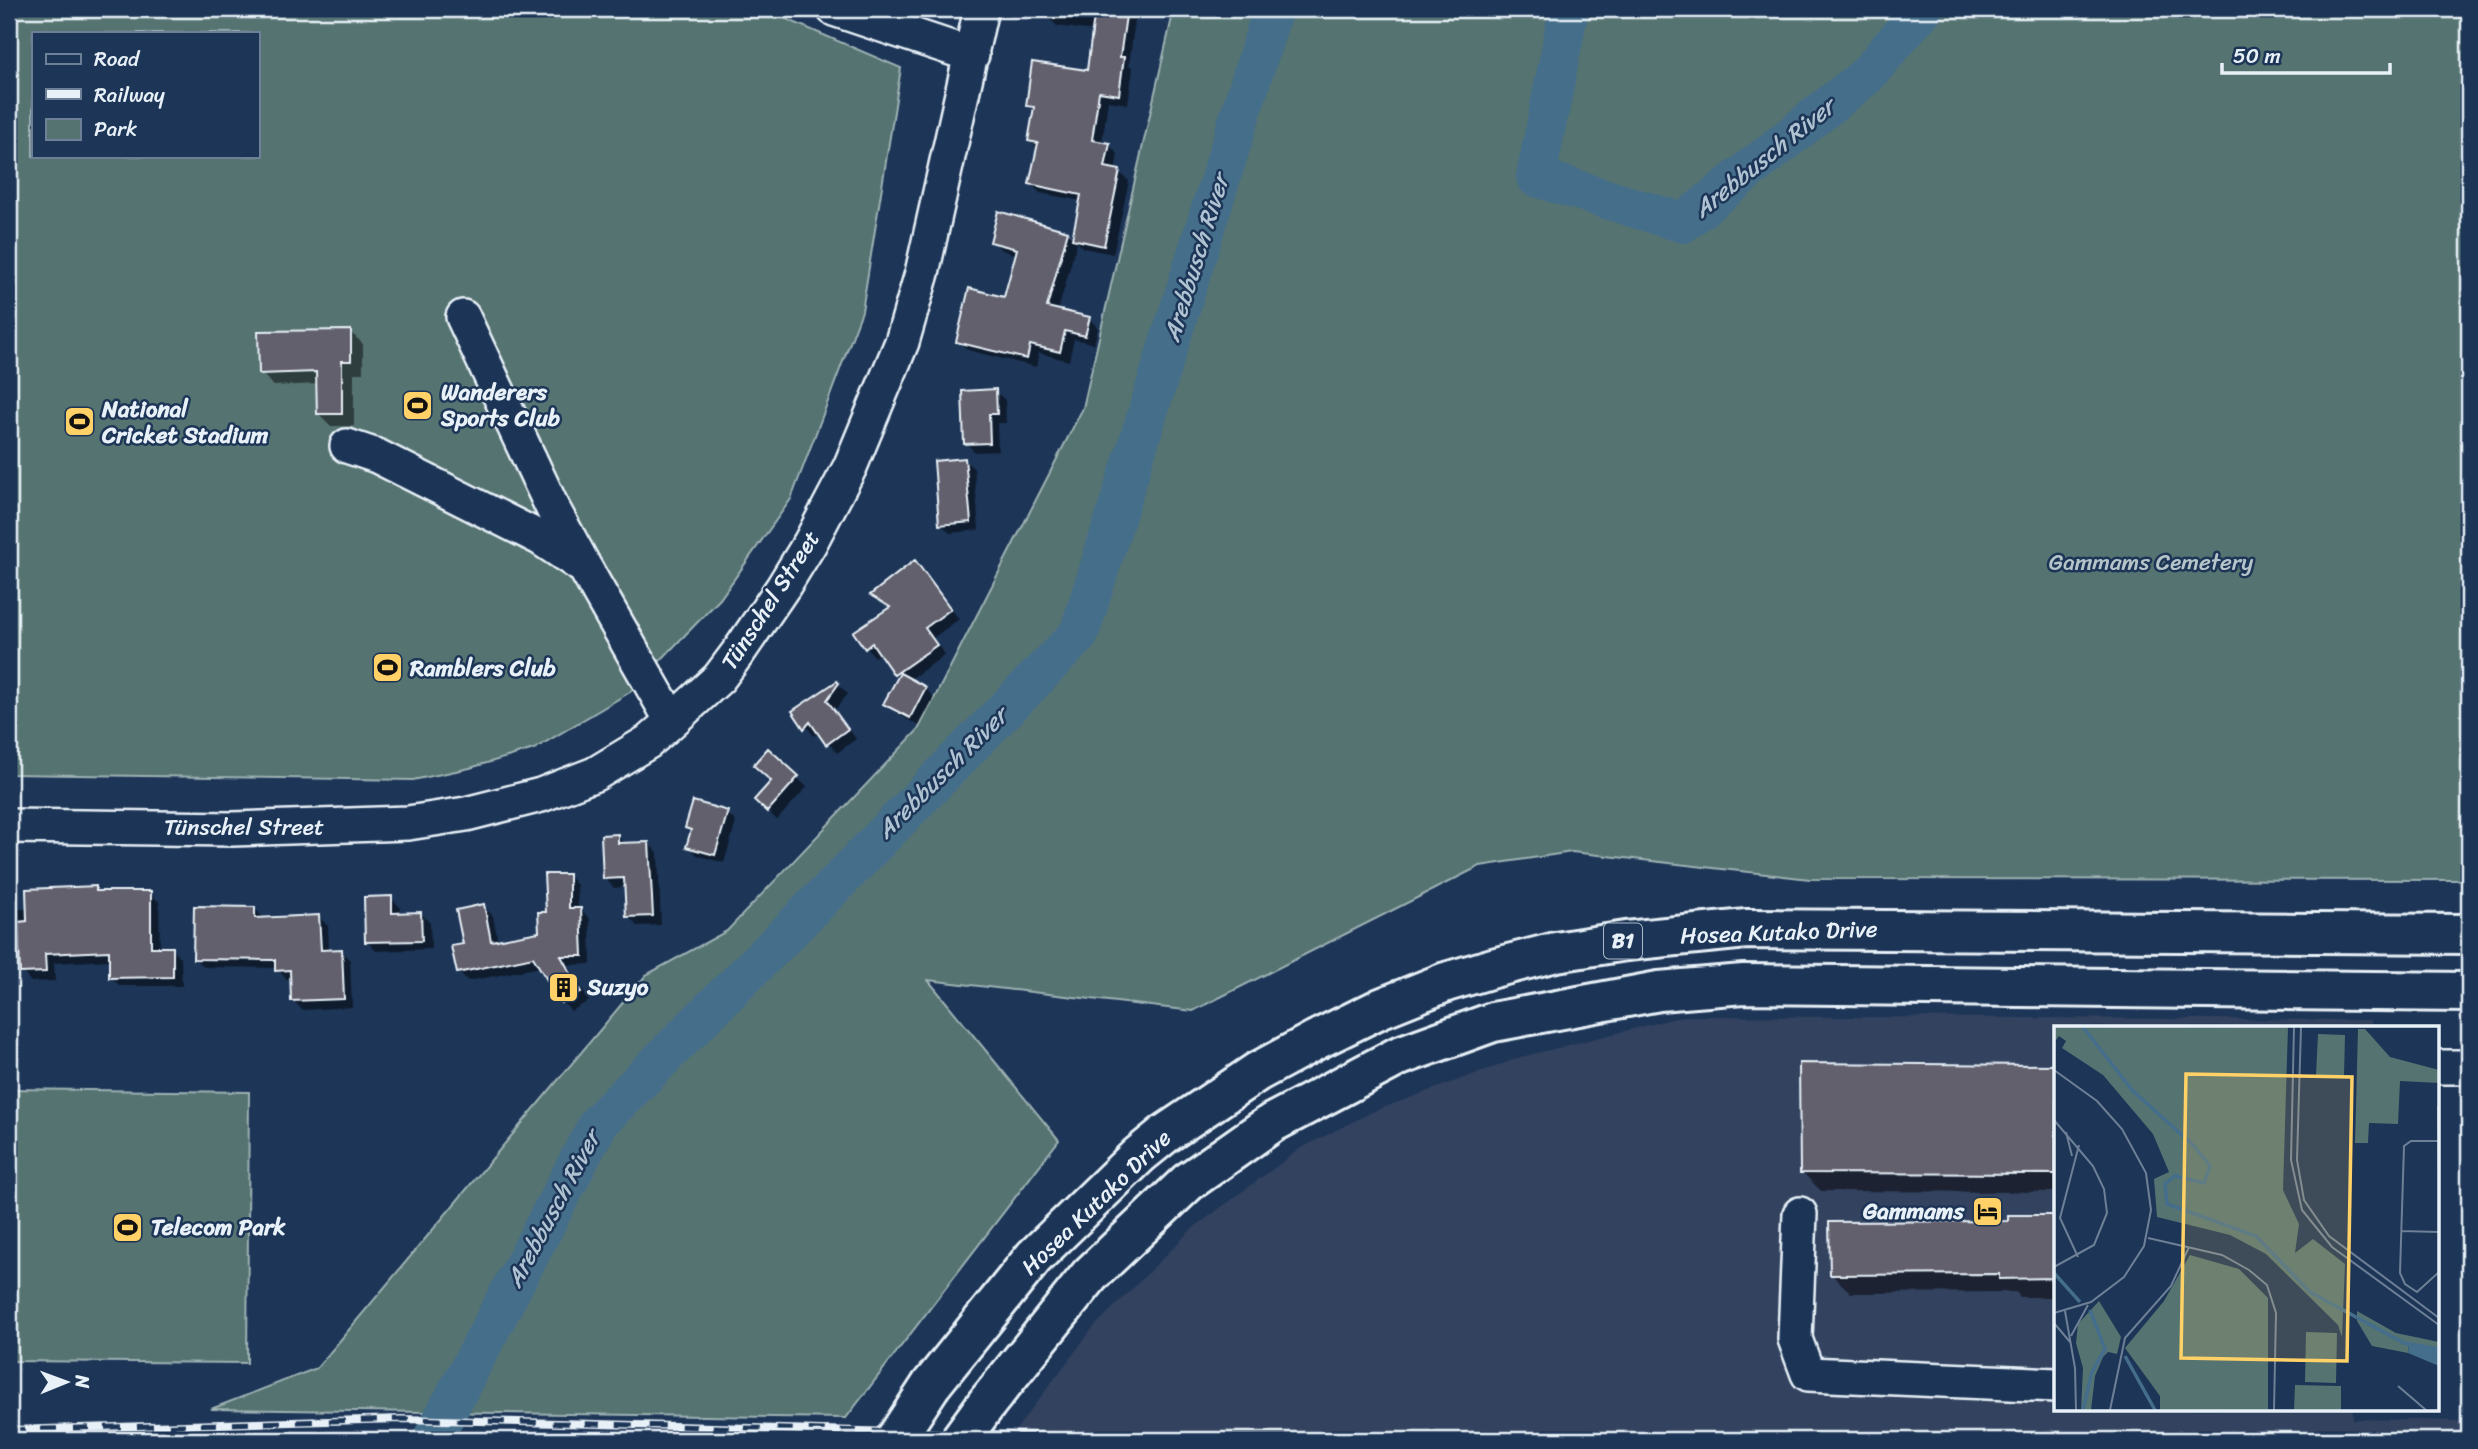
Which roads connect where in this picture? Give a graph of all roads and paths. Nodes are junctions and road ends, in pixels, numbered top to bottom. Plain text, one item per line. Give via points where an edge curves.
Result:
1 (834, 9) edge
2 (981, 9) edge
3 (972, 55) junction
4 (464, 317) dead end
5 (347, 446) dead end
6 (585, 568) junction
7 (672, 721) junction
8 (9, 826) edge
9 (2469, 934) edge
10 (2469, 992) edge
11 (2440, 1067) edge
12 (2469, 1067) edge
13 (1800, 1214) dead end
14 (2054, 1385) edge
15 (894, 1440) edge
16 (960, 1440) edge

1 - 3 street
2 - 3 street, Tünschel Street
3 - 7 street, Tünschel Street via 902,342 850,467 810,543 740,650 719,678
4 - 6 street
5 - 6 street via 377,456 529,532
6 - 7 street
7 - 8 street, Tünschel Street via 595,774 541,795 408,824 232,829
9 - 15 main road, Hosea Kutako Drive / B1, bridge via 1746,929 1556,952 1446,982 1315,1040 1257,1072 1165,1134 1034,1257
10 - 16 main road, Hosea Kutako Drive, bridge via 1744,984 1659,991 1493,1022 1399,1056 1337,1087 1272,1123 1188,1182 1090,1275
11 - 12 street
13 - 14 street via 1795,1339 1808,1374

